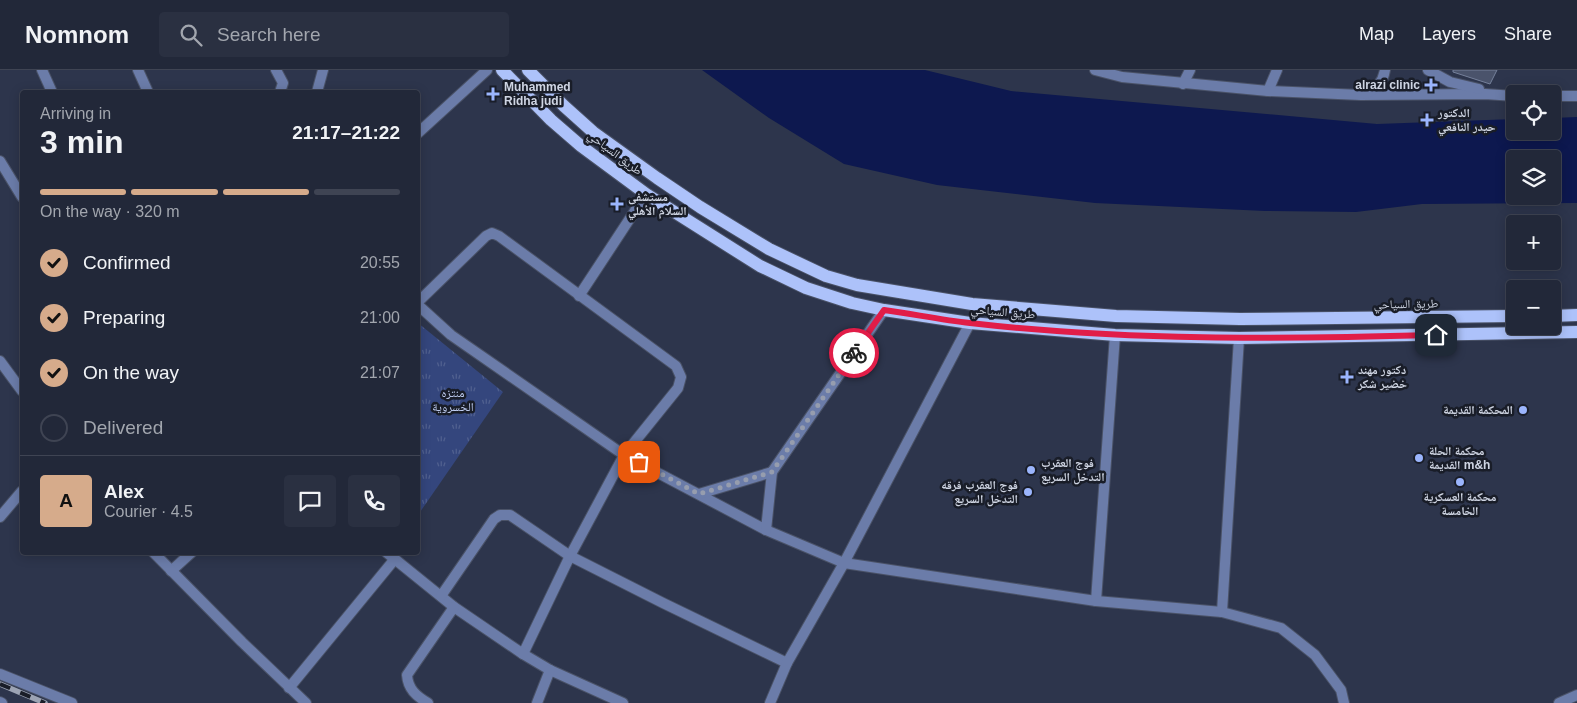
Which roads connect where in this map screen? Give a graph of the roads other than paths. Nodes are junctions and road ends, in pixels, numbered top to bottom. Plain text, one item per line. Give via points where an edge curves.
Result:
1 (42, 70) edge
2 (138, 70) edge
3 (276, 70) edge
4 (322, 70) edge
5 (487, 70) edge
6 (502, 70) edge
7 (528, 70) edge
8 (1095, 70) edge
9 (1190, 70) edge
10 (1277, 70) edge
11 (1385, 70) edge
12 (1428, 70) edge
13 (1183, 84) junction
14 (51, 90) edge
15 (147, 90) edge
16 (281, 90) edge
17 (317, 90) edge
18 (1268, 92) junction
19 (1506, 94) edge
20 (1361, 95) junction
21 (1506, 95) edge
22 (1561, 96) edge
23 (1577, 96) edge
24 (420, 131) edge
25 (0, 161) edge
26 (20, 194) edge
27 (646, 194) junction
28 (790, 260) junction
29 (813, 270) junction
30 (781, 276) junction
31 (806, 288) junction
32 (578, 296) junction
33 (420, 301) edge
34 (420, 305) edge
35 (884, 310) junction
36 (1087, 313) junction
37 (1577, 314) edge
38 (1506, 316) edge
39 (1561, 316) edge
40 (1168, 317) junction
41 (970, 323) junction
42 (1577, 332) edge
43 (1086, 333) junction
44 (1115, 335) junction
45 (1164, 336) junction
46 (1240, 338) junction
47 (0, 361) edge
48 (20, 388) edge
49 (624, 455) junction
50 (772, 472) junction
51 (20, 493) edge
52 (699, 494) junction
53 (0, 518) edge
54 (766, 530) junction
55 (156, 555) edge
56 (189, 555) edge
57 (389, 555) edge
58 (570, 556) junction
59 (394, 560) junction
60 (844, 563) junction
61 (171, 571) junction
62 (441, 596) junction
63 (1096, 601) junction
64 (454, 607) junction
65 (1222, 612) junction
66 (523, 654) junction
67 (787, 663) junction
68 (550, 670) junction
69 (0, 674) edge
70 (289, 688) junction
71 (1577, 696) edge
72 (72, 703) edge
73 (306, 703) edge
74 (428, 703) edge
75 (537, 703) edge
76 (623, 703) edge
77 (770, 703) edge
78 (1344, 703) edge
79 (1559, 703) edge

1 - 14 street
2 - 15 street
3 - 16 street via 283,83
4 - 17 street
5 - 24 street
6 - 27 main road, طريق السياحي via 575,141
7 - 28 main road, طريق السياحي via 571,113 624,156 741,233
8 - 13 street via 1122,77
9 - 13 street
10 - 18 street
11 - 20 street via 1379,85
12 - 19 street via 1450,82
13 - 18 street
18 - 20 street
20 - 21 street
22 - 23 street
25 - 26 street
27 - 30 main road, طريق السياحي
27 - 32 street
28 - 29 main road, طريق السياحي
28 - 30 main road via 791,268
29 - 31 main road via 804,280
29 - 36 main road, طريق السياحي via 857,285 897,293 972,304
30 - 31 main road, طريق السياحي
31 - 35 main road, طريق السياحي
32 - 33 street via 492,233
32 - 49 street via 676,366 681,377 678,388
34 - 49 street via 451,335
35 - 41 main road, طريق السياحي
35 - 50 street
36 - 40 main road, طريق السياحي
36 - 43 main road via 1091,322
37 - 39 main road
38 - 40 main road, طريق السياحي
40 - 45 main road via 1163,323
41 - 43 main road, طريق السياحي
41 - 60 street
42 - 46 main road, طريق السياحي
43 - 44 main road, طريق السياحي
44 - 45 main road, طريق السياحي
44 - 63 street
45 - 46 main road, طريق السياحي
46 - 65 street
47 - 48 street
49 - 52 street
49 - 58 street
50 - 52 street
50 - 54 street
51 - 53 street
52 - 54 street
54 - 60 street
55 - 61 street
56 - 61 street
57 - 59 street
58 - 62 street via 510,515 500,515
58 - 66 street
58 - 67 street
59 - 62 street
59 - 70 street
60 - 63 street
60 - 67 street
61 - 70 street
62 - 64 street
63 - 65 street
64 - 66 street
64 - 74 street via 407,675 413,692
65 - 78 street via 1281,628 1315,655 1341,690
66 - 68 street
67 - 77 street
68 - 75 street
68 - 76 street
69 - 72 street
70 - 73 street
71 - 79 street

